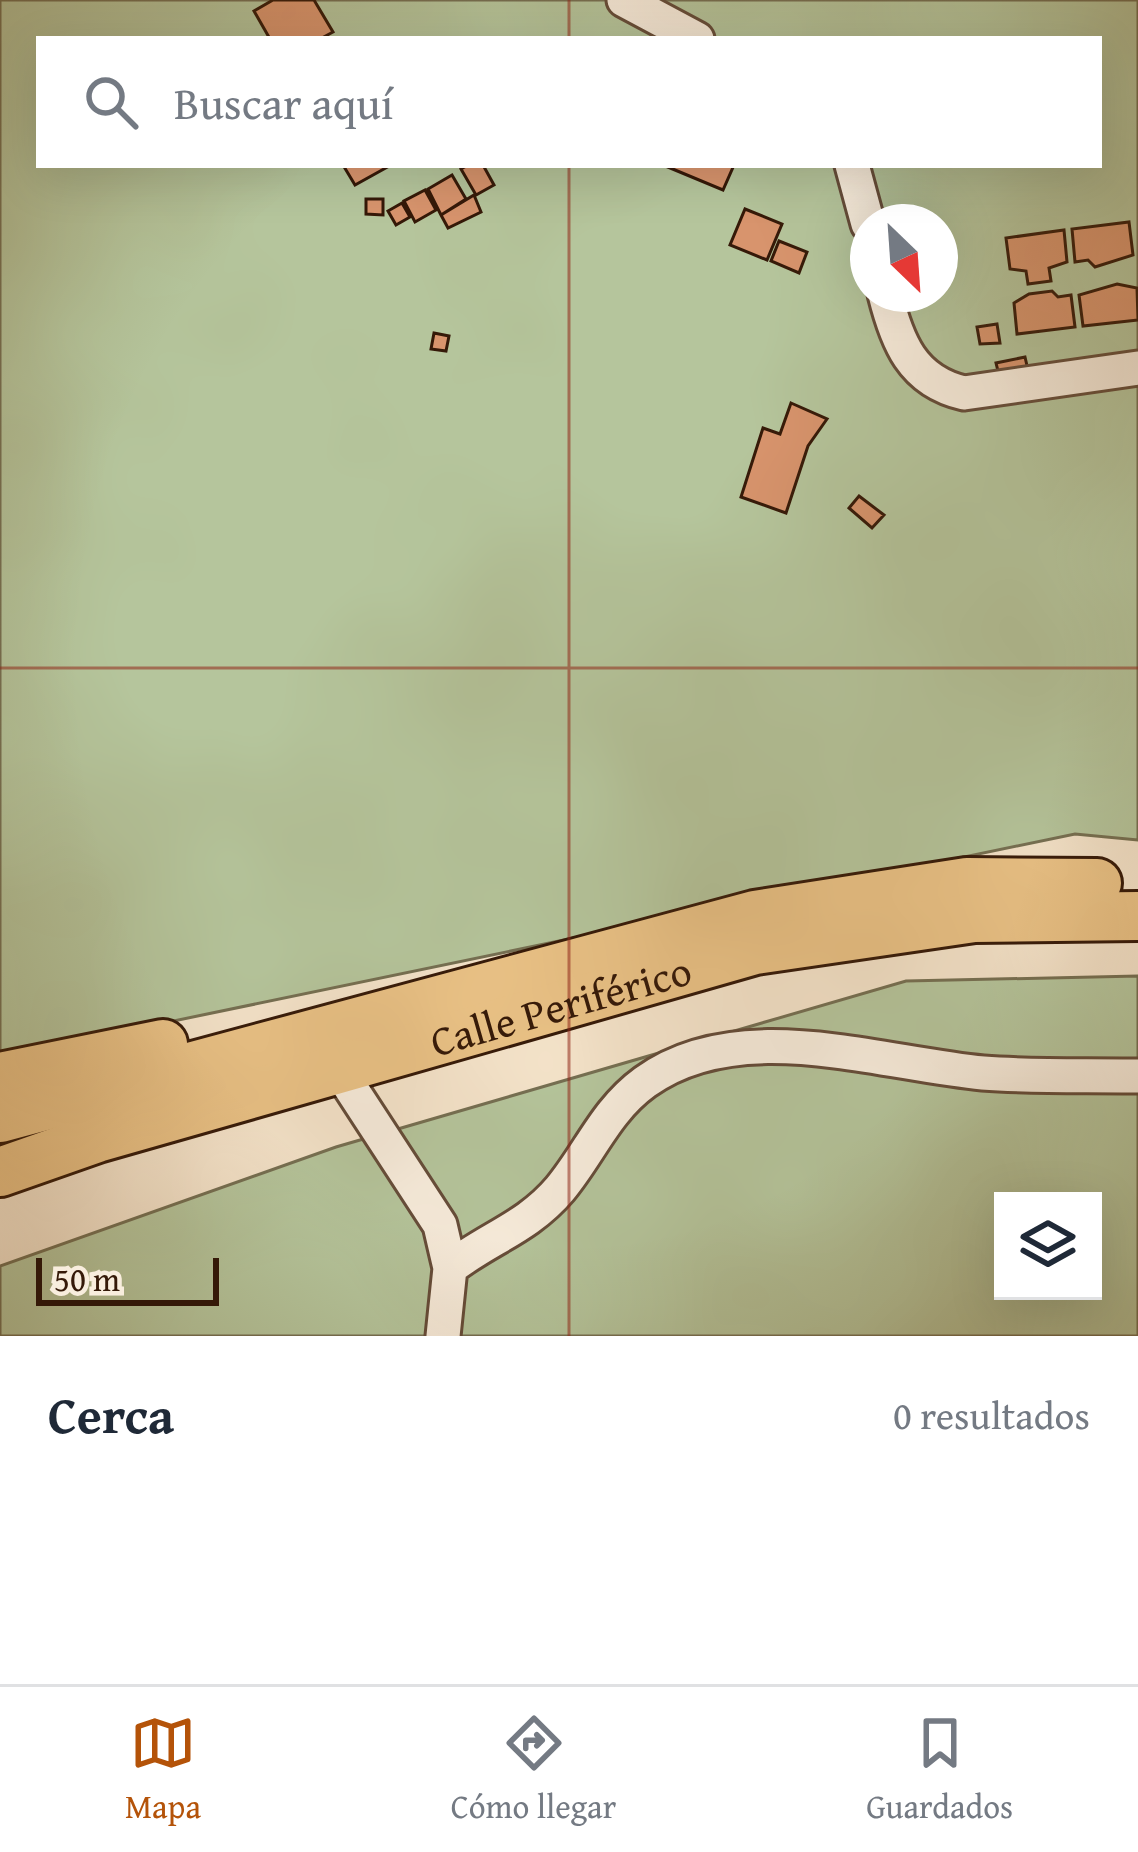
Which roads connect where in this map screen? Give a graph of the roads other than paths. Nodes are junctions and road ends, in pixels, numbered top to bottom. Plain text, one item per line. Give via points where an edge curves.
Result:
1 (624, 0) edge
2 (691, 36) edge
3 (852, 168) edge
4 (862, 204) edge
5 (890, 312) edge
6 (1138, 368) edge
7 (1138, 885) edge
8 (1138, 916) edge
9 (369, 1017) junction
10 (339, 1070) junction
11 (1138, 1076) edge
12 (0, 1077) edge
13 (0, 1118) edge
14 (0, 1172) edge
15 (450, 1268) junction
16 (443, 1336) edge

1 - 2 street
3 - 4 street
5 - 6 street via 912,365 939,387 964,393
7 - 9 highway, Calle Periférico via 967,882 755,915
8 - 10 highway, Calle Periférico via 974,918 755,950
9 - 12 highway via 258,1025
9 - 13 highway, Calle Periférico
10 - 14 highway, Calle Periférico
10 - 15 street via 440,1225
11 - 15 street via 985,1073 797,1048 704,1052 645,1082 512,1235
15 - 16 street

